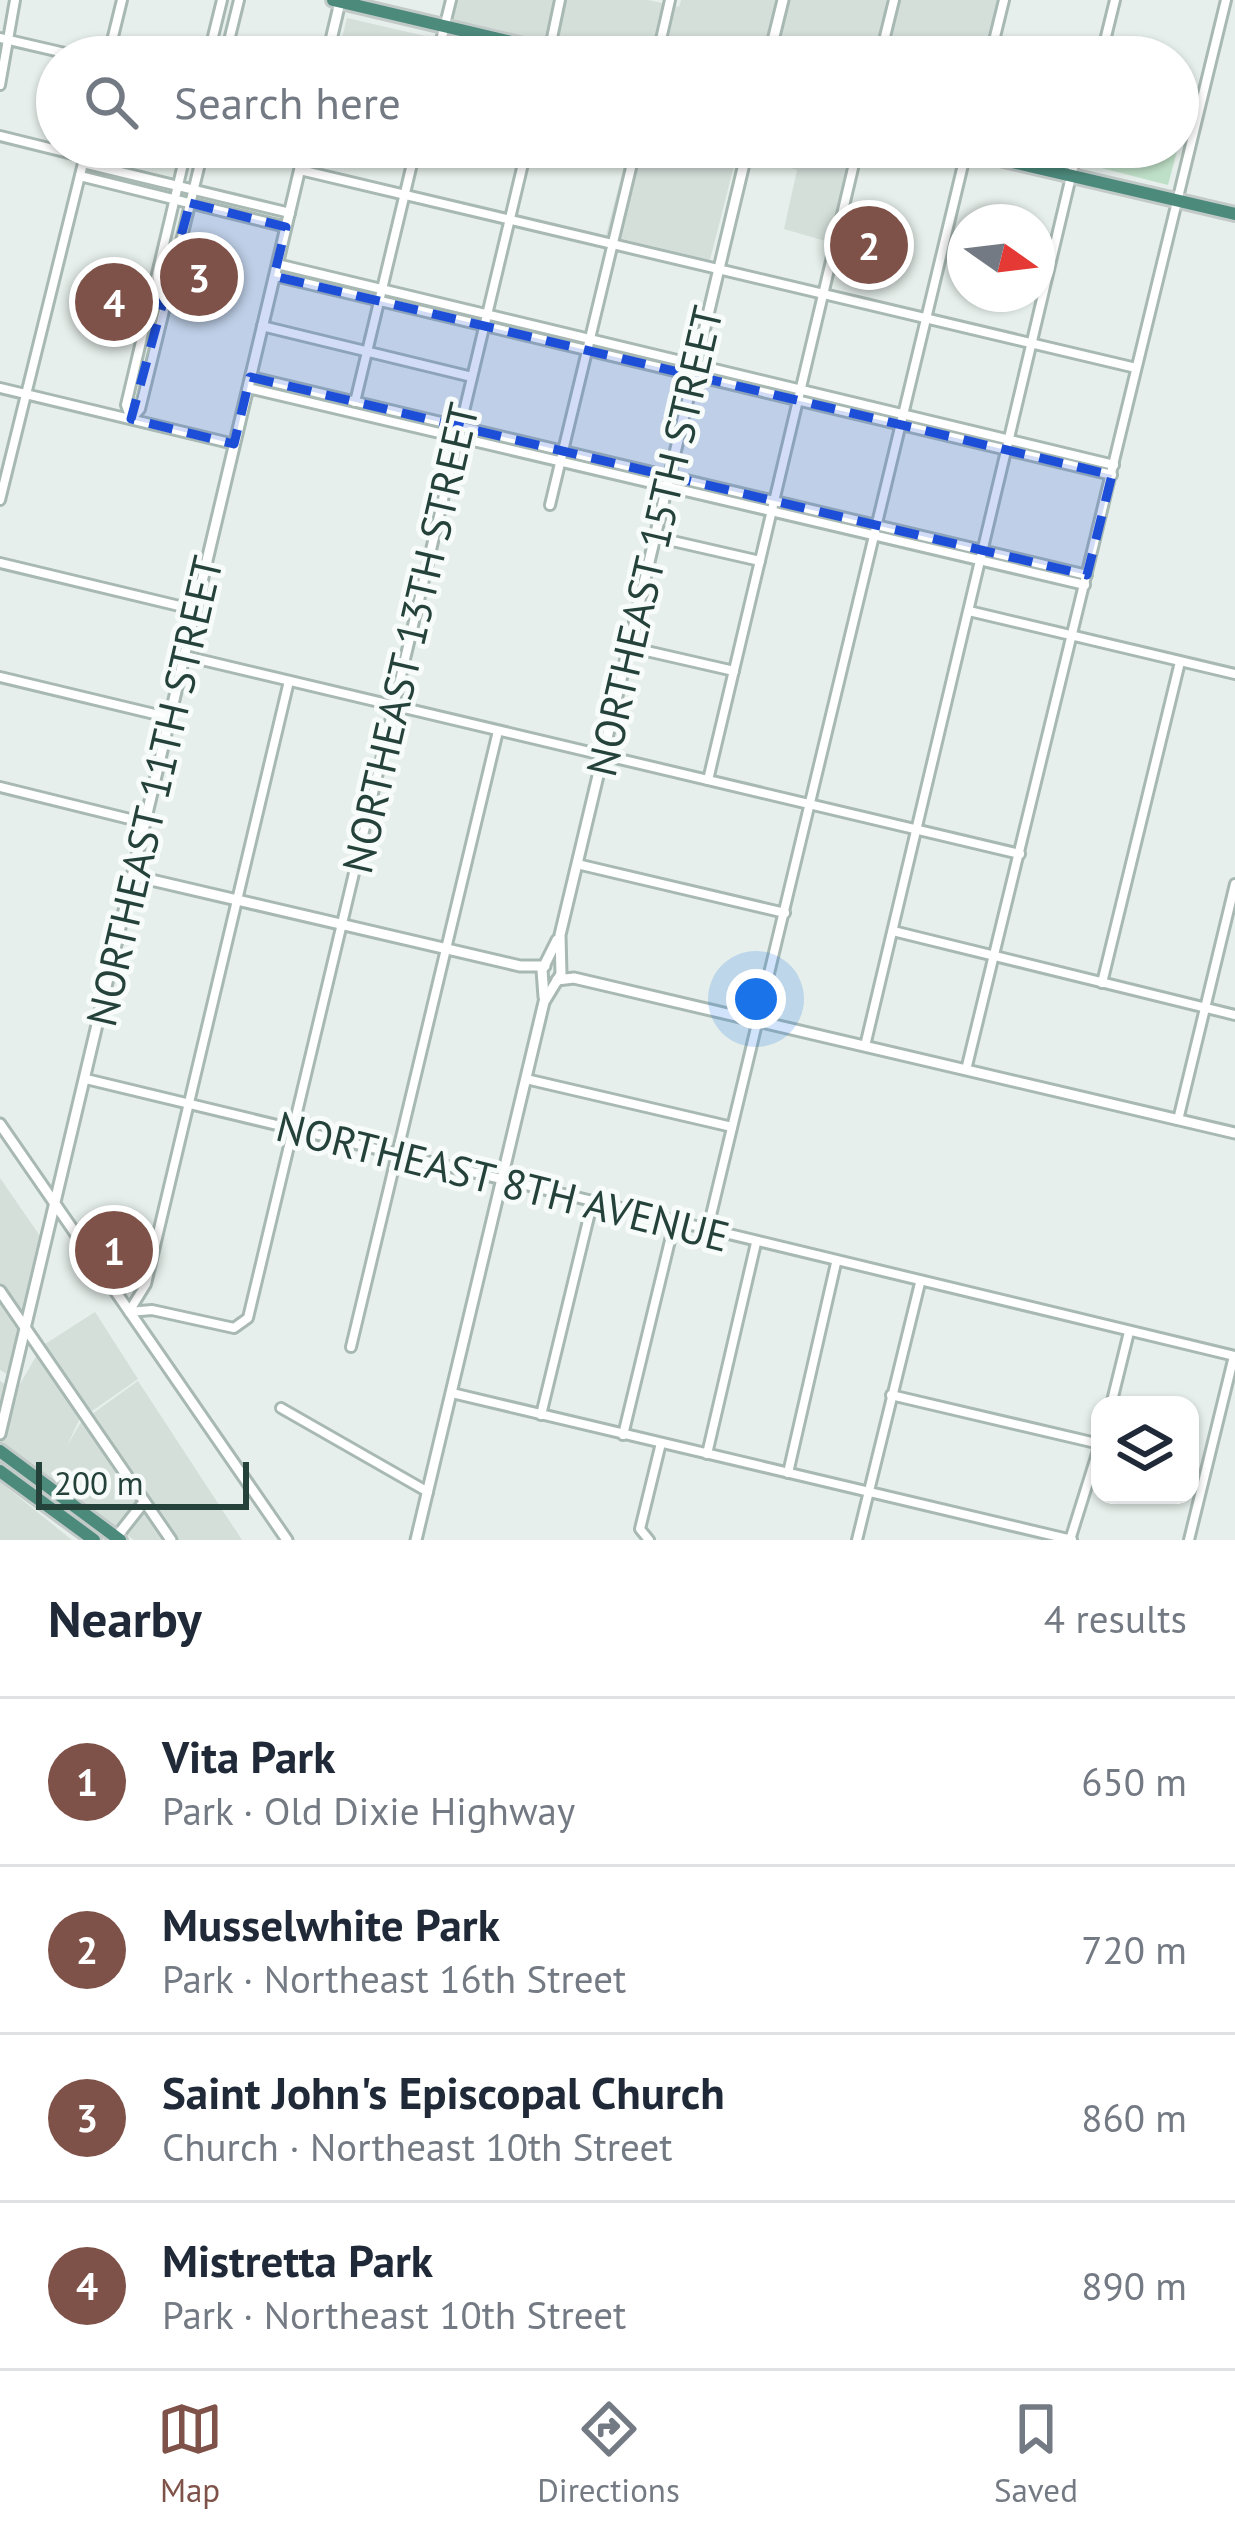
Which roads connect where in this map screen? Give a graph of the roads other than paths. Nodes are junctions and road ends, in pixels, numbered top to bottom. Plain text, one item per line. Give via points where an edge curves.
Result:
1 (15, 0) edge
2 (122, 0) edge
3 (222, 0) edge
4 (239, 0) edge
5 (451, 0) edge
6 (560, 0) edge
7 (670, 0) edge
8 (783, 0) edge
9 (894, 0) edge
10 (1004, 0) edge
11 (1115, 0) edge
12 (1226, 0) edge
13 (338, 1) edge
14 (445, 26) junction
15 (113, 36) edge
16 (213, 36) edge
17 (230, 36) edge
18 (331, 36) edge
19 (442, 36) edge
20 (482, 36) edge
21 (553, 36) edge
22 (662, 36) edge
23 (774, 36) edge
24 (885, 36) edge
25 (995, 36) edge
26 (1106, 36) edge
27 (2, 41) edge
28 (36, 48) edge
29 (0, 85) edge
30 (1199, 109) edge
31 (0, 136) edge
32 (36, 144) edge
33 (82, 168) edge
34 (122, 168) edge
35 (182, 168) edge
36 (199, 168) edge
37 (411, 168) edge
38 (522, 168) edge
39 (631, 168) edge
40 (743, 168) edge
41 (853, 168) edge
42 (963, 168) edge
43 (1040, 168) edge
44 (1073, 168) edge
45 (1184, 168) edge
46 (299, 170) joint
47 (80, 176) junction
48 (1071, 176) junction
49 (178, 186) junction
50 (194, 190) junction
51 (405, 194) junction
52 (175, 199) junction
53 (1176, 201) junction
54 (190, 202) junction
55 (290, 213) junction
56 (1235, 214) edge
57 (509, 219) junction
58 (286, 226) junction
59 (613, 244) junction
60 (276, 270) junction
61 (719, 270) junction
62 (382, 290) junction
63 (824, 294) junction
64 (152, 295) junction
65 (166, 298) junction
66 (380, 302) junction
67 (927, 319) junction
68 (485, 320) junction
69 (262, 326) junction
70 (590, 339) junction
71 (1032, 344) junction
72 (368, 351) junction
73 (587, 351) junction
74 (1136, 368) junction
75 (695, 371) junction
76 (472, 377) junction
77 (249, 382) junction
78 (0, 388) edge
79 (26, 394) junction
80 (799, 396) junction
81 (356, 402) junction
82 (353, 413) junction
83 (905, 415) junction
84 (131, 419) junction
85 (902, 426) junction
86 (459, 432) junction
87 (234, 444) junction
88 (1008, 445) junction
89 (563, 451) junction
90 (561, 463) junction
91 (1113, 470) junction
92 (668, 482) junction
93 (0, 500) edge
94 (774, 502) junction
95 (550, 505) dead end
96 (771, 513) junction
97 (876, 531) junction
98 (655, 537) junction
99 (982, 556) junction
100 (760, 561) junction
101 (0, 563) edge
102 (1086, 580) junction
103 (196, 610) junction
104 (969, 611) junction
105 (1072, 636) junction
106 (628, 647) junction
107 (185, 656) junction
108 (1180, 662) junction
109 (734, 671) junction
110 (1235, 674) edge
111 (0, 677) edge
112 (289, 680) junction
113 (394, 706) junction
114 (171, 718) junction
115 (498, 730) junction
116 (602, 755) junction
117 (708, 780) junction
118 (0, 787) edge
119 (812, 805) junction
120 (146, 823) junction
121 (916, 829) junction
122 (1020, 854) junction
123 (577, 864) junction
124 (134, 875) junction
125 (1235, 884) edge
126 (237, 900) junction
127 (1233, 905) edge
128 (785, 913) junction
129 (341, 924) junction
130 (892, 931) junction
131 (446, 948) junction
132 (994, 957) junction
133 (551, 973) junction
134 (1102, 983) junction
135 (1205, 1008) junction
136 (1235, 1015) edge
137 (758, 1020) junction
138 (865, 1046) junction
139 (966, 1070) junction
140 (86, 1078) junction
141 (526, 1079) junction
142 (189, 1104) junction
143 (1178, 1120) junction
144 (0, 1124) edge
145 (732, 1127) junction
146 (293, 1128) junction
147 (1235, 1133) edge
148 (397, 1154) junction
149 (64, 1169) junction
150 (35, 1175) junction
151 (501, 1180) junction
152 (56, 1204) junction
153 (592, 1204) junction
154 (674, 1224) junction
155 (707, 1232) junction
156 (756, 1243) junction
157 (836, 1262) junction
158 (920, 1282) junction
159 (0, 1291) edge
160 (129, 1312) junction
161 (25, 1330) junction
162 (1129, 1332) junction
163 (351, 1347) dead end
164 (1234, 1356) edge
165 (452, 1393) junction
166 (891, 1395) junction
167 (1114, 1396) edge
168 (281, 1408) dead end
169 (541, 1415) junction
170 (0, 1434) edge
171 (623, 1435) junction
172 (1091, 1442) edge
173 (661, 1443) junction
174 (0, 1451) edge
175 (706, 1454) junction
176 (0, 1471) edge
177 (788, 1473) junction
178 (1091, 1474) edge
179 (428, 1492) junction
180 (869, 1492) junction
181 (144, 1502) junction
182 (117, 1539) edge
183 (646, 1539) edge
184 (94, 1540) edge
185 (171, 1540) edge
186 (286, 1540) edge
187 (416, 1540) edge
188 (857, 1540) edge
189 (1071, 1540) edge
190 (1189, 1540) edge

1 - 27 street
2 - 15 street
3 - 16 street
4 - 17 street
5 - 14 street
6 - 21 street
7 - 22 street
8 - 23 street
9 - 24 street
10 - 25 street
11 - 26 street
12 - 30 street
13 - 14 highway
13 - 18 street
14 - 19 street
14 - 20 highway
27 - 28 street
27 - 29 street
31 - 32 street
33 - 47 street
34 - 49 street
35 - 49 street
36 - 50 street
37 - 51 street
38 - 57 street, NORTHEAST 13TH STREET
39 - 59 street
40 - 61 street, NORTHEAST 15TH STREET
41 - 63 street
42 - 67 street
43 - 48 highway
44 - 48 street
45 - 53 street
46 - 51 street
46 - 55 street, NORTHEAST 11TH STREET
47 - 52 street
47 - 79 street
48 - 53 highway
48 - 71 street
49 - 50 street
49 - 52 street
50 - 54 street
50 - 55 street
51 - 57 street
51 - 62 street
52 - 54 street
52 - 64 street
53 - 56 highway
53 - 74 street
54 - 58 street
54 - 65 street
55 - 58 street, NORTHEAST 11TH STREET
57 - 59 street
57 - 68 street, NORTHEAST 13TH STREET
58 - 60 street, NORTHEAST 11TH STREET
59 - 61 street
59 - 70 street
60 - 62 street
60 - 66 street
60 - 69 street, NORTHEAST 11TH STREET
61 - 63 street
61 - 75 street, NORTHEAST 15TH STREET
62 - 66 street
62 - 68 street
63 - 67 street
63 - 80 street
64 - 65 street
64 - 84 street via 127,405
65 - 84 street
66 - 68 street
66 - 72 street
67 - 71 street
67 - 83 street
68 - 70 street
68 - 73 street
68 - 76 street, NORTHEAST 13TH STREET
69 - 72 street
69 - 77 street, NORTHEAST 11TH STREET
70 - 73 street
70 - 75 street
71 - 74 street
71 - 88 street
72 - 76 street
72 - 81 street
73 - 75 street
73 - 89 street
74 - 91 street
75 - 80 street
75 - 92 street, NORTHEAST 15TH STREET
76 - 86 street, NORTHEAST 13TH STREET
77 - 81 street
77 - 82 street
77 - 87 street, NORTHEAST 11TH STREET
78 - 79 street
79 - 84 street
79 - 93 street
80 - 83 street
80 - 85 street
80 - 94 street
81 - 82 street
81 - 86 street
82 - 86 street
83 - 85 street
83 - 88 street
84 - 87 street
85 - 88 street
85 - 97 street
86 - 89 street
86 - 90 street
86 - 113 street, NORTHEAST 13TH STREET
87 - 103 street, NORTHEAST 11TH STREET
88 - 91 street
88 - 99 street
89 - 90 street
89 - 92 street
90 - 92 street
90 - 95 street
91 - 102 street
92 - 94 street
92 - 96 street
92 - 98 street, NORTHEAST 15TH STREET
94 - 96 street
94 - 97 street
96 - 97 street
96 - 100 street
97 - 99 street
97 - 119 street
98 - 100 street
98 - 106 street, NORTHEAST 15TH STREET
99 - 102 street
99 - 104 street
100 - 109 street
101 - 103 street
102 - 105 street
103 - 107 street, NORTHEAST 11TH STREET
104 - 105 street
104 - 121 street
105 - 108 street
105 - 122 street
106 - 109 street
106 - 116 street, NORTHEAST 15TH STREET
107 - 112 street
107 - 114 street, NORTHEAST 11TH STREET
108 - 110 street
108 - 134 street
109 - 117 street
111 - 114 street
112 - 113 street
112 - 126 street
113 - 115 street
113 - 129 street, NORTHEAST 13TH STREET
114 - 120 street, NORTHEAST 11TH STREET
115 - 116 street
115 - 131 street
116 - 117 street
116 - 123 street, NORTHEAST 15TH STREET
117 - 119 street
118 - 120 street
119 - 121 street
119 - 128 street
120 - 124 street, NORTHEAST 11TH STREET
121 - 122 street
121 - 130 street
122 - 132 street
123 - 128 street
123 - 133 street, NORTHEAST 15TH STREET
124 - 126 street
124 - 140 street, NORTHEAST 11TH STREET
125 - 127 street
126 - 129 street
126 - 142 street
127 - 135 street
128 - 137 street
129 - 131 street
129 - 146 street, NORTHEAST 13TH STREET
130 - 132 street
130 - 138 street
131 - 133 street
131 - 148 street
132 - 134 street
132 - 139 street
133 - 137 street
133 - 141 street, NORTHEAST 15TH STREET
134 - 135 street
135 - 136 street
135 - 143 street
137 - 138 street
137 - 145 street
138 - 139 street
139 - 143 street
140 - 142 street, NORTHEAST 8TH AVENUE
140 - 149 street, NORTHEAST 11TH STREET
141 - 145 street
141 - 151 street, NORTHEAST 15TH STREET
142 - 146 street, NORTHEAST 8TH AVENUE
142 - 160 street via 144,1289
143 - 147 street
144 - 150 street
145 - 155 street
146 - 148 street, NORTHEAST 8TH AVENUE
146 - 160 street, NORTHEAST 13TH STREET via 245,1325
148 - 151 street, NORTHEAST 8TH AVENUE
148 - 163 street
149 - 150 street
149 - 152 street, NORTHEAST 11TH STREET
150 - 152 street
151 - 153 street, NORTHEAST 8TH AVENUE
151 - 165 street, NORTHEAST 15TH STREET
152 - 160 street
152 - 161 street, NORTHEAST 11TH STREET
153 - 154 street, NORTHEAST 8TH AVENUE
153 - 169 street
154 - 155 street, NORTHEAST 8TH AVENUE
154 - 171 street
155 - 156 street, NORTHEAST 8TH AVENUE
156 - 157 street, NORTHEAST 8TH AVENUE
156 - 175 street
157 - 158 street, NORTHEAST 8TH AVENUE
157 - 177 street
158 - 162 street, NORTHEAST 8TH AVENUE
158 - 166 street
159 - 161 street
160 - 186 street
161 - 170 street, NORTHEAST 11TH STREET
161 - 181 street
162 - 164 street, NORTHEAST 8TH AVENUE
162 - 167 street
164 - 190 street
165 - 169 street
165 - 179 street
166 - 172 street
166 - 180 street
168 - 179 street
169 - 171 street
171 - 173 street
173 - 175 street
173 - 183 street via 640,1529
174 - 182 highway
175 - 177 street
176 - 184 highway
177 - 180 street
178 - 189 street
179 - 187 street
180 - 188 street
180 - 189 street
181 - 182 street
181 - 185 street

